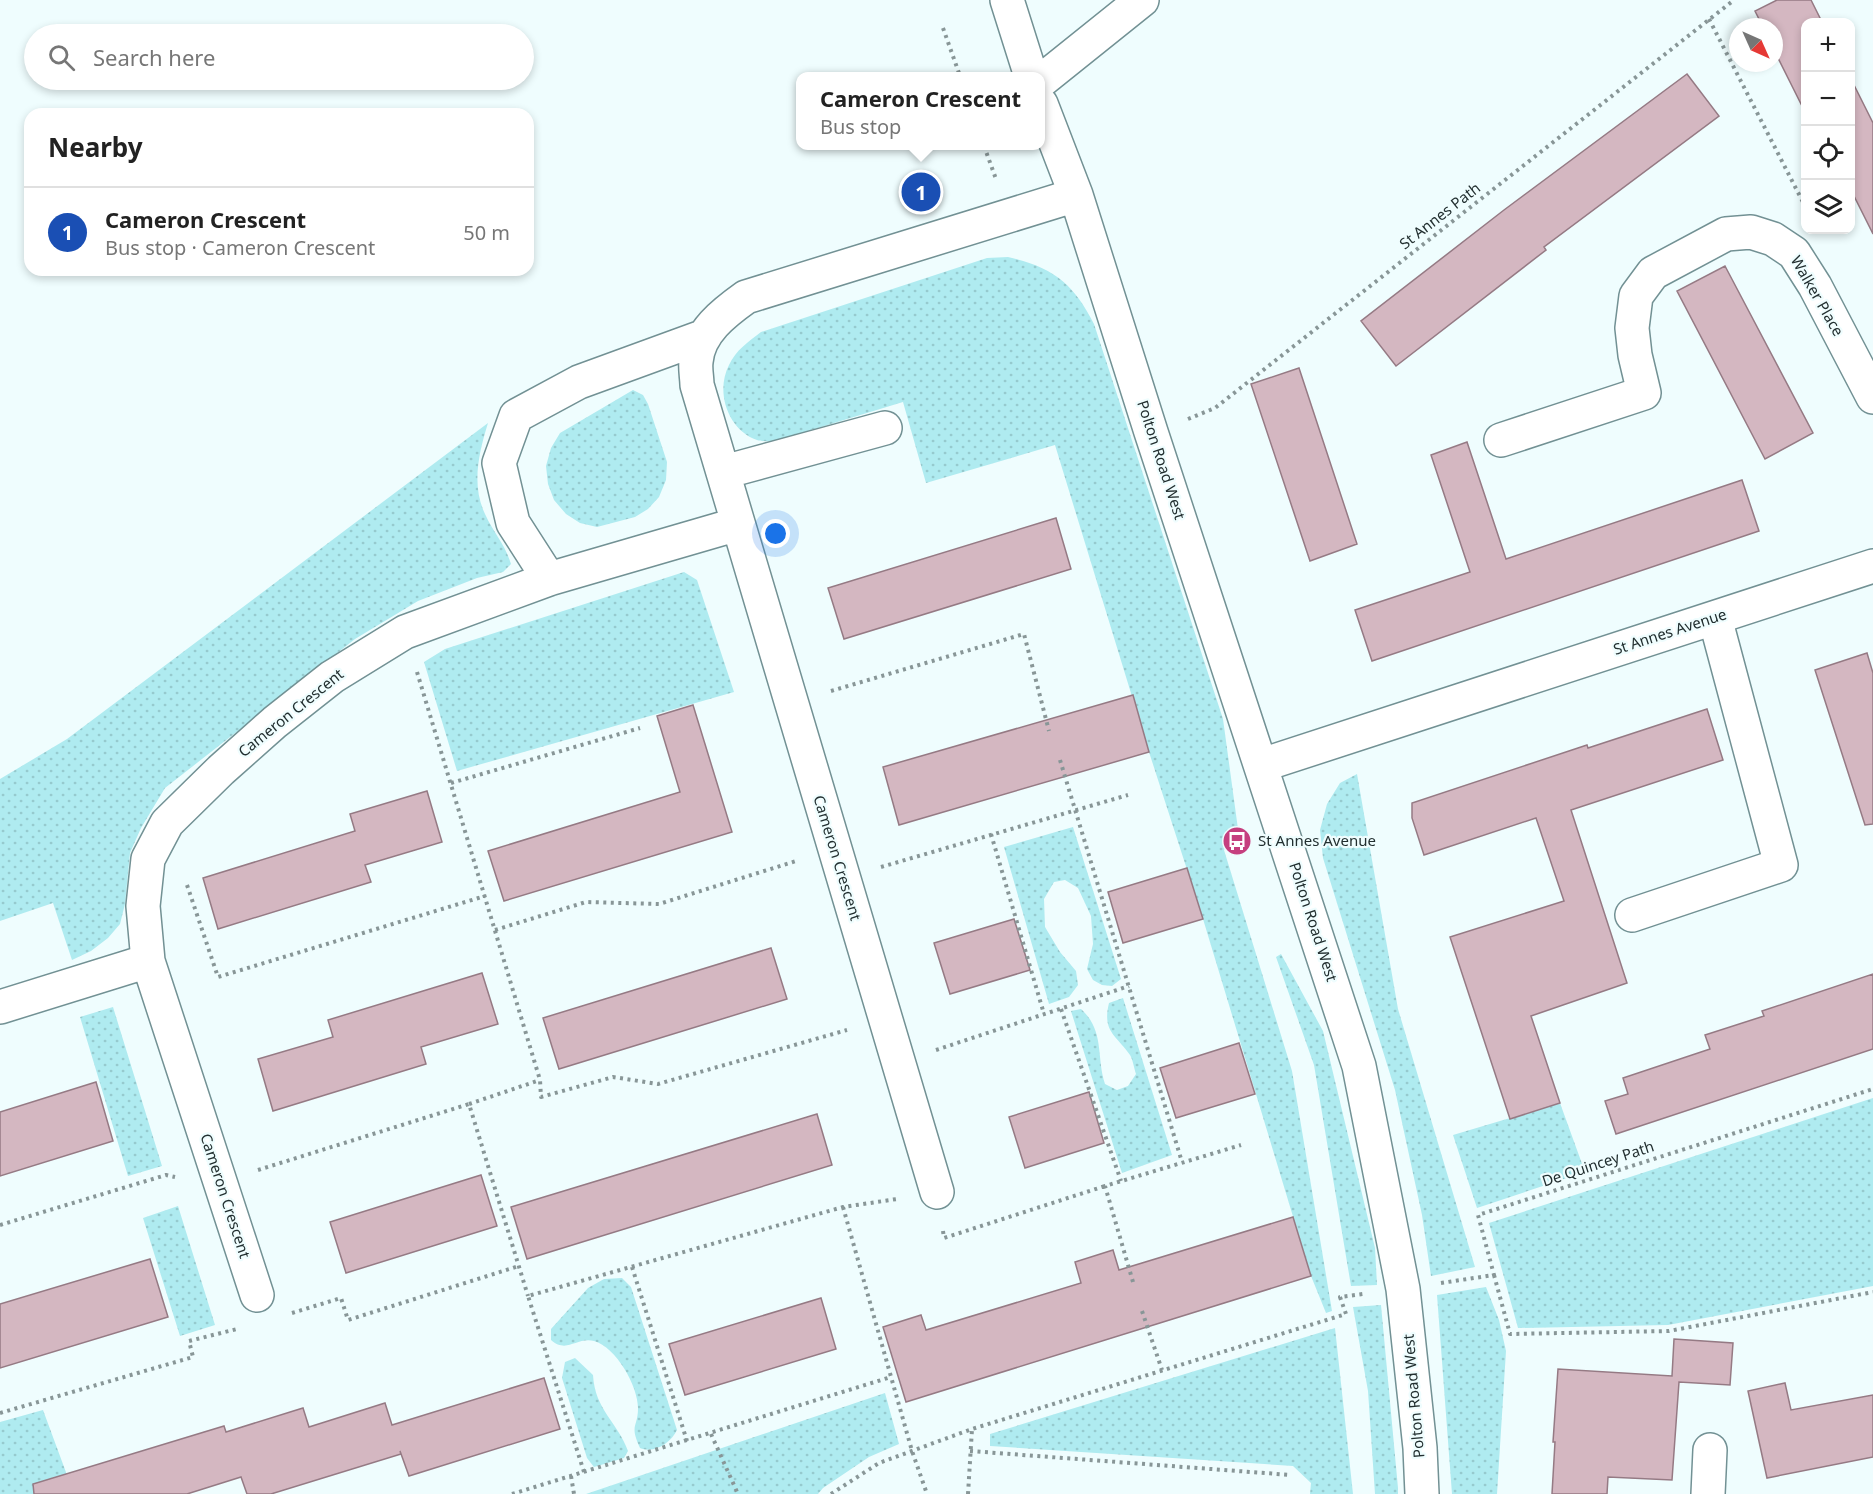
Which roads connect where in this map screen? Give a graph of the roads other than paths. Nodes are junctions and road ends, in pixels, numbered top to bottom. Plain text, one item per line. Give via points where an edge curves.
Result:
1 (1007, 0) edge
2 (1142, 0) edge
3 (1030, 72) edge
4 (1045, 78) edge
5 (1045, 114) edge
6 (1076, 195) junction
7 (705, 336) junction
8 (1873, 398) edge
9 (885, 428) dead end
10 (1501, 440) dead end
11 (724, 472) junction
12 (738, 524) junction
13 (1873, 567) edge
14 (549, 579) junction
15 (1715, 618) junction
16 (1262, 765) junction
17 (1632, 915) dead end
18 (148, 961) junction
19 (0, 1007) edge
20 (937, 1192) road end
21 (260, 1308) road end
22 (1710, 1450) dead end
23 (1422, 1494) edge
24 (1708, 1494) edge

1 - 3 street
2 - 4 street
5 - 6 street, Polton Road West
6 - 7 street, Cameron Crescent via 746,297 722,314
6 - 16 street, Polton Road West
7 - 11 street, Cameron Crescent via 696,360 697,385
7 - 14 street via 579,382 516,416 499,463 513,524
8 - 10 street, Walker Place via 1815,285 1794,253 1773,239 1751,232 1726,234 1653,273 1636,296 1632,328 1644,393
9 - 11 street
11 - 12 street, Cameron Crescent
12 - 14 street, Cameron Crescent
12 - 20 street, Cameron Crescent
13 - 15 street, St Annes Avenue
14 - 18 street, Cameron Crescent via 405,632 332,677 221,770 167,823 148,859 143,906
15 - 16 street, St Annes Avenue
15 - 17 street via 1781,865
16 - 23 street, Polton Road West via 1359,1066 1403,1289
18 - 19 street
18 - 21 street, Cameron Crescent
22 - 24 street

